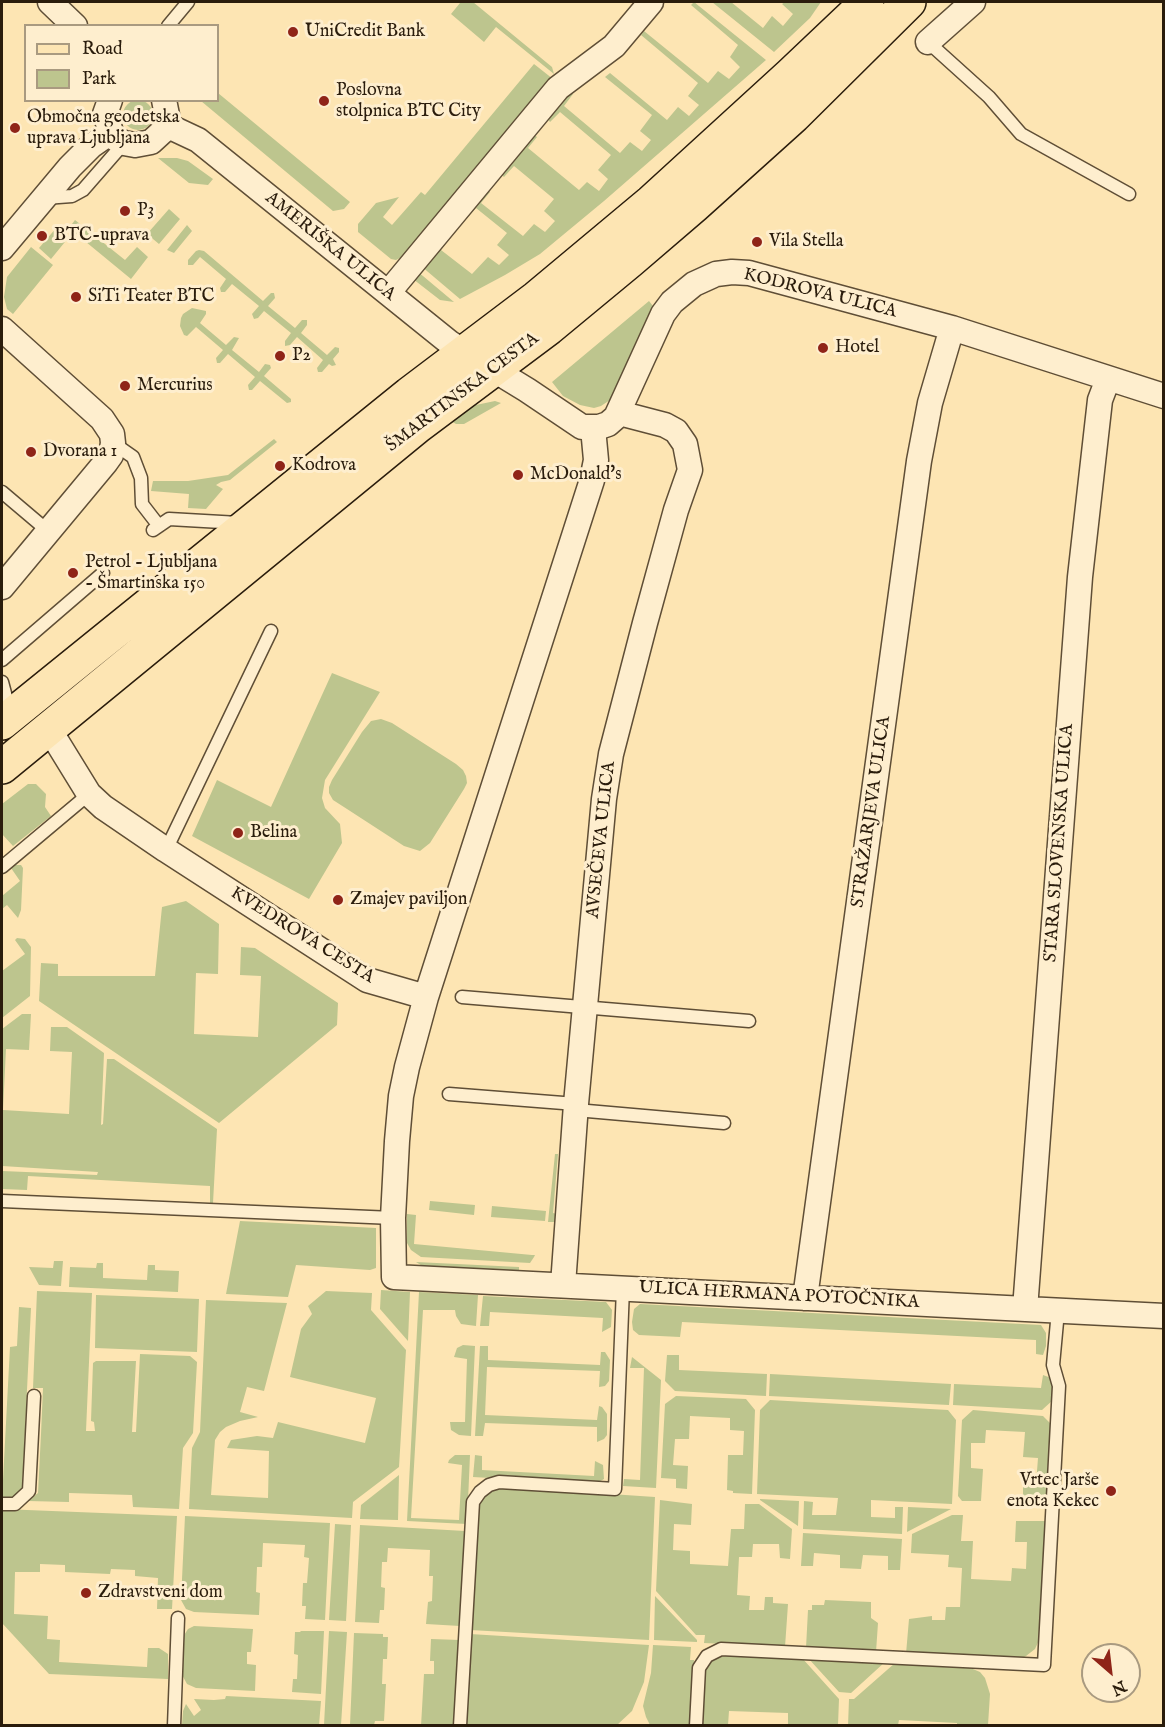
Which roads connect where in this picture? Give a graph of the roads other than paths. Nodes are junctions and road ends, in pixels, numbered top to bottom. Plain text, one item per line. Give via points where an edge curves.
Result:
1 (50, 2) edge
2 (188, 2) edge
3 (651, 2) edge
4 (867, 2) edge
5 (909, 2) edge
6 (973, 2) edge
7 (73, 24) edge
8 (170, 24) edge
9 (928, 42) joint
10 (109, 102) edge
11 (164, 102) edge
12 (166, 125) junction
13 (118, 137) junction
14 (1129, 194) dead end
15 (2, 248) edge
16 (388, 293) junction
17 (952, 328) junction
18 (2, 329) edge
19 (465, 352) junction
20 (494, 369) junction
21 (1108, 379) junction
22 (1164, 396) edge
23 (619, 413) junction
24 (593, 428) junction
25 (123, 450) junction
26 (2, 492) edge
27 (249, 523) junction
28 (48, 531) junction
29 (103, 573) dead end
30 (2, 587) edge
31 (271, 631) dead end
32 (2, 660) edge
33 (2, 682) edge
34 (6, 719) edge
35 (49, 729) junction
36 (2, 767) edge
37 (89, 794) junction
38 (166, 850) junction
39 (2, 867) edge
40 (426, 997) junction
41 (462, 997) dead end
42 (586, 1006) junction
43 (749, 1021) dead end
44 (448, 1094) dead end
45 (576, 1107) junction
46 (724, 1123) dead end
47 (2, 1201) edge
48 (393, 1218) junction
49 (563, 1285) junction
50 (623, 1288) junction
51 (805, 1298) junction
52 (1026, 1309) junction
53 (1058, 1311) junction
54 (1164, 1316) edge
55 (34, 1396) dead end
56 (2, 1504) edge
57 (178, 1618) dead end
58 (174, 1725) edge
59 (460, 1725) edge
60 (696, 1725) edge

1 - 7 street
2 - 8 lane
3 - 16 street via 614,46 558,88
4 - 19 main road, ŠMARTINSKA CESTA via 651,202
5 - 20 main road, ŠMARTINSKA CESTA via 794,116 694,207
6 - 9 street
9 - 14 lane via 989,97 1021,134
10 - 13 street via 105,114
11 - 12 street
12 - 13 street via 151,142 135,145
12 - 16 street, AMERIŠKA ULICA via 198,140
13 - 15 street via 91,146
16 - 19 street, AMERIŠKA ULICA
17 - 21 street, KODROVA ULICA
17 - 23 street, KODROVA ULICA via 749,273 716,274 686,289 663,314
17 - 51 street, STRAŽARJEVA ULICA via 930,404 920,460
18 - 25 street via 102,419
19 - 20 street, AMERIŠKA ULICA
19 - 27 main road, ŠMARTINSKA CESTA
20 - 24 street via 582,427
20 - 35 main road, ŠMARTINSKA CESTA via 418,426
21 - 22 street, KODROVA ULICA
21 - 52 street, STARA SLOVENSKA ULICA via 1100,400 1080,577
23 - 24 street via 608,424
23 - 42 street, AVSEČEVA ULICA via 675,431 685,444 690,470 611,754
24 - 40 street via 596,460 592,480
25 - 27 lane via 141,478 142,504 156,528 169,519
25 - 28 street via 113,450
26 - 28 lane
27 - 34 main road, ŠMARTINSKA CESTA
28 - 30 street
29 - 32 lane
31 - 38 lane
33 - 34 lane
35 - 36 main road, ŠMARTINSKA CESTA
35 - 37 street, KVEDROVA CESTA
37 - 38 street, KVEDROVA CESTA
37 - 39 lane
38 - 40 street, KVEDROVA CESTA via 367,980
40 - 48 street via 401,1096
41 - 42 lane
42 - 43 lane
42 - 45 street, AVSEČEVA ULICA
44 - 45 lane
45 - 46 lane
45 - 49 street, AVSEČEVA ULICA
47 - 48 lane
48 - 49 street, ULICA HERMANA POTOČNIKA via 394,1277
49 - 50 street, ULICA HERMANA POTOČNIKA
50 - 51 street, ULICA HERMANA POTOČNIKA
50 - 59 lane via 615,1489 500,1482 489,1485 473,1502
51 - 52 street, ULICA HERMANA POTOČNIKA
52 - 53 street, ULICA HERMANA POTOČNIKA
53 - 54 street, ULICA HERMANA POTOČNIKA
53 - 60 lane via 1053,1365 1059,1386 1044,1665 717,1650 699,1668
55 - 56 lane via 29,1491 15,1504
57 - 58 lane

